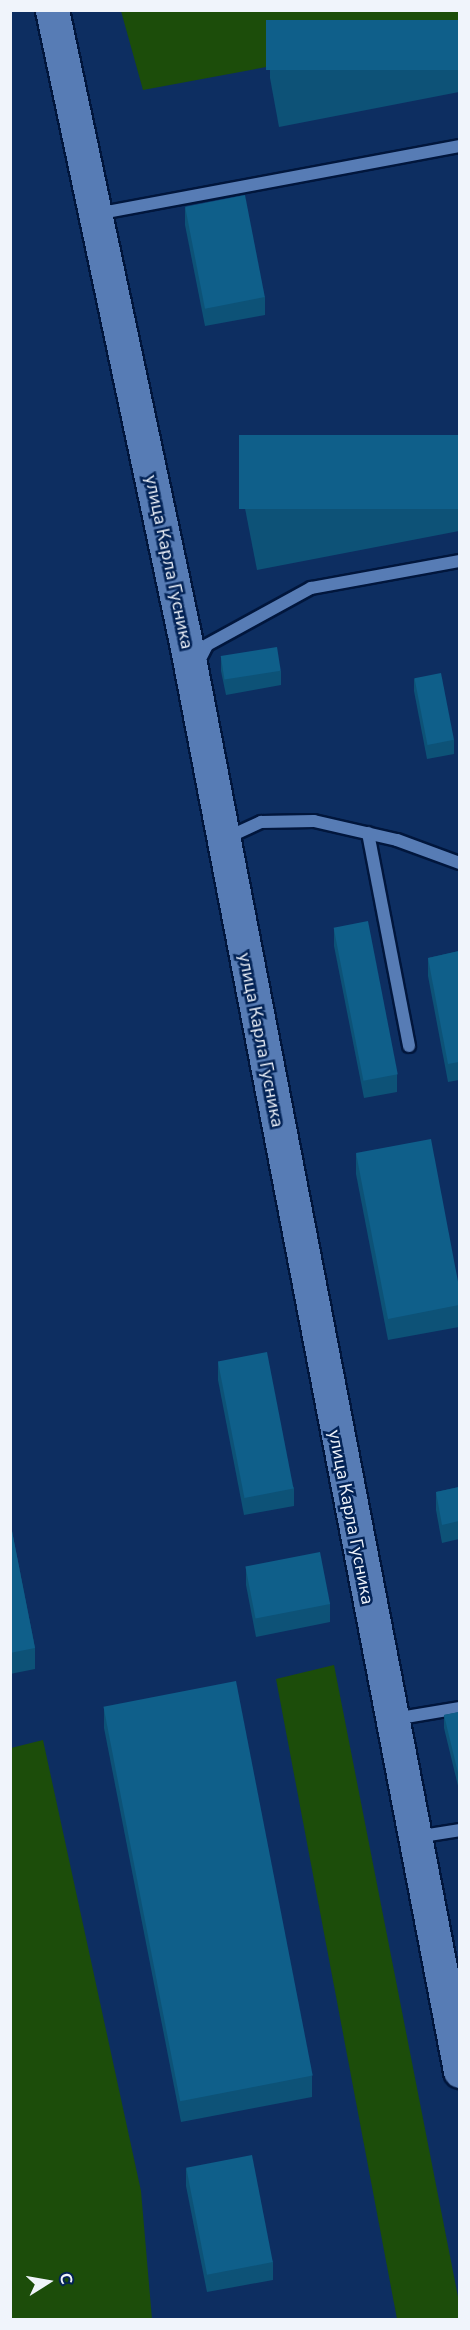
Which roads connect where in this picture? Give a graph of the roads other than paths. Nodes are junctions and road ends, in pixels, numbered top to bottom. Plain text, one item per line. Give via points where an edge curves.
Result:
1 (52, 10) edge
2 (459, 146) edge
3 (95, 214) junction
4 (459, 561) edge
5 (192, 674) junction
6 (368, 833) junction
7 (223, 839) junction
8 (459, 863) edge
9 (409, 1047) dead end
10 (459, 1708) edge
11 (390, 1720) junction
12 (459, 1830) edge
13 (412, 1837) junction
14 (459, 2071) edge

1 - 3 street, улица Карла Гусника
2 - 3 lane
3 - 5 street, улица Карла Гусника
4 - 5 lane via 311,588 207,645
5 - 7 street, улица Карла Гусника
6 - 7 lane via 314,821 261,822
6 - 8 lane
6 - 9 lane
7 - 11 street, улица Карла Гусника
10 - 11 lane
11 - 13 street, улица Карла Гусника
12 - 13 lane
13 - 14 street, улица Карла Гусника

